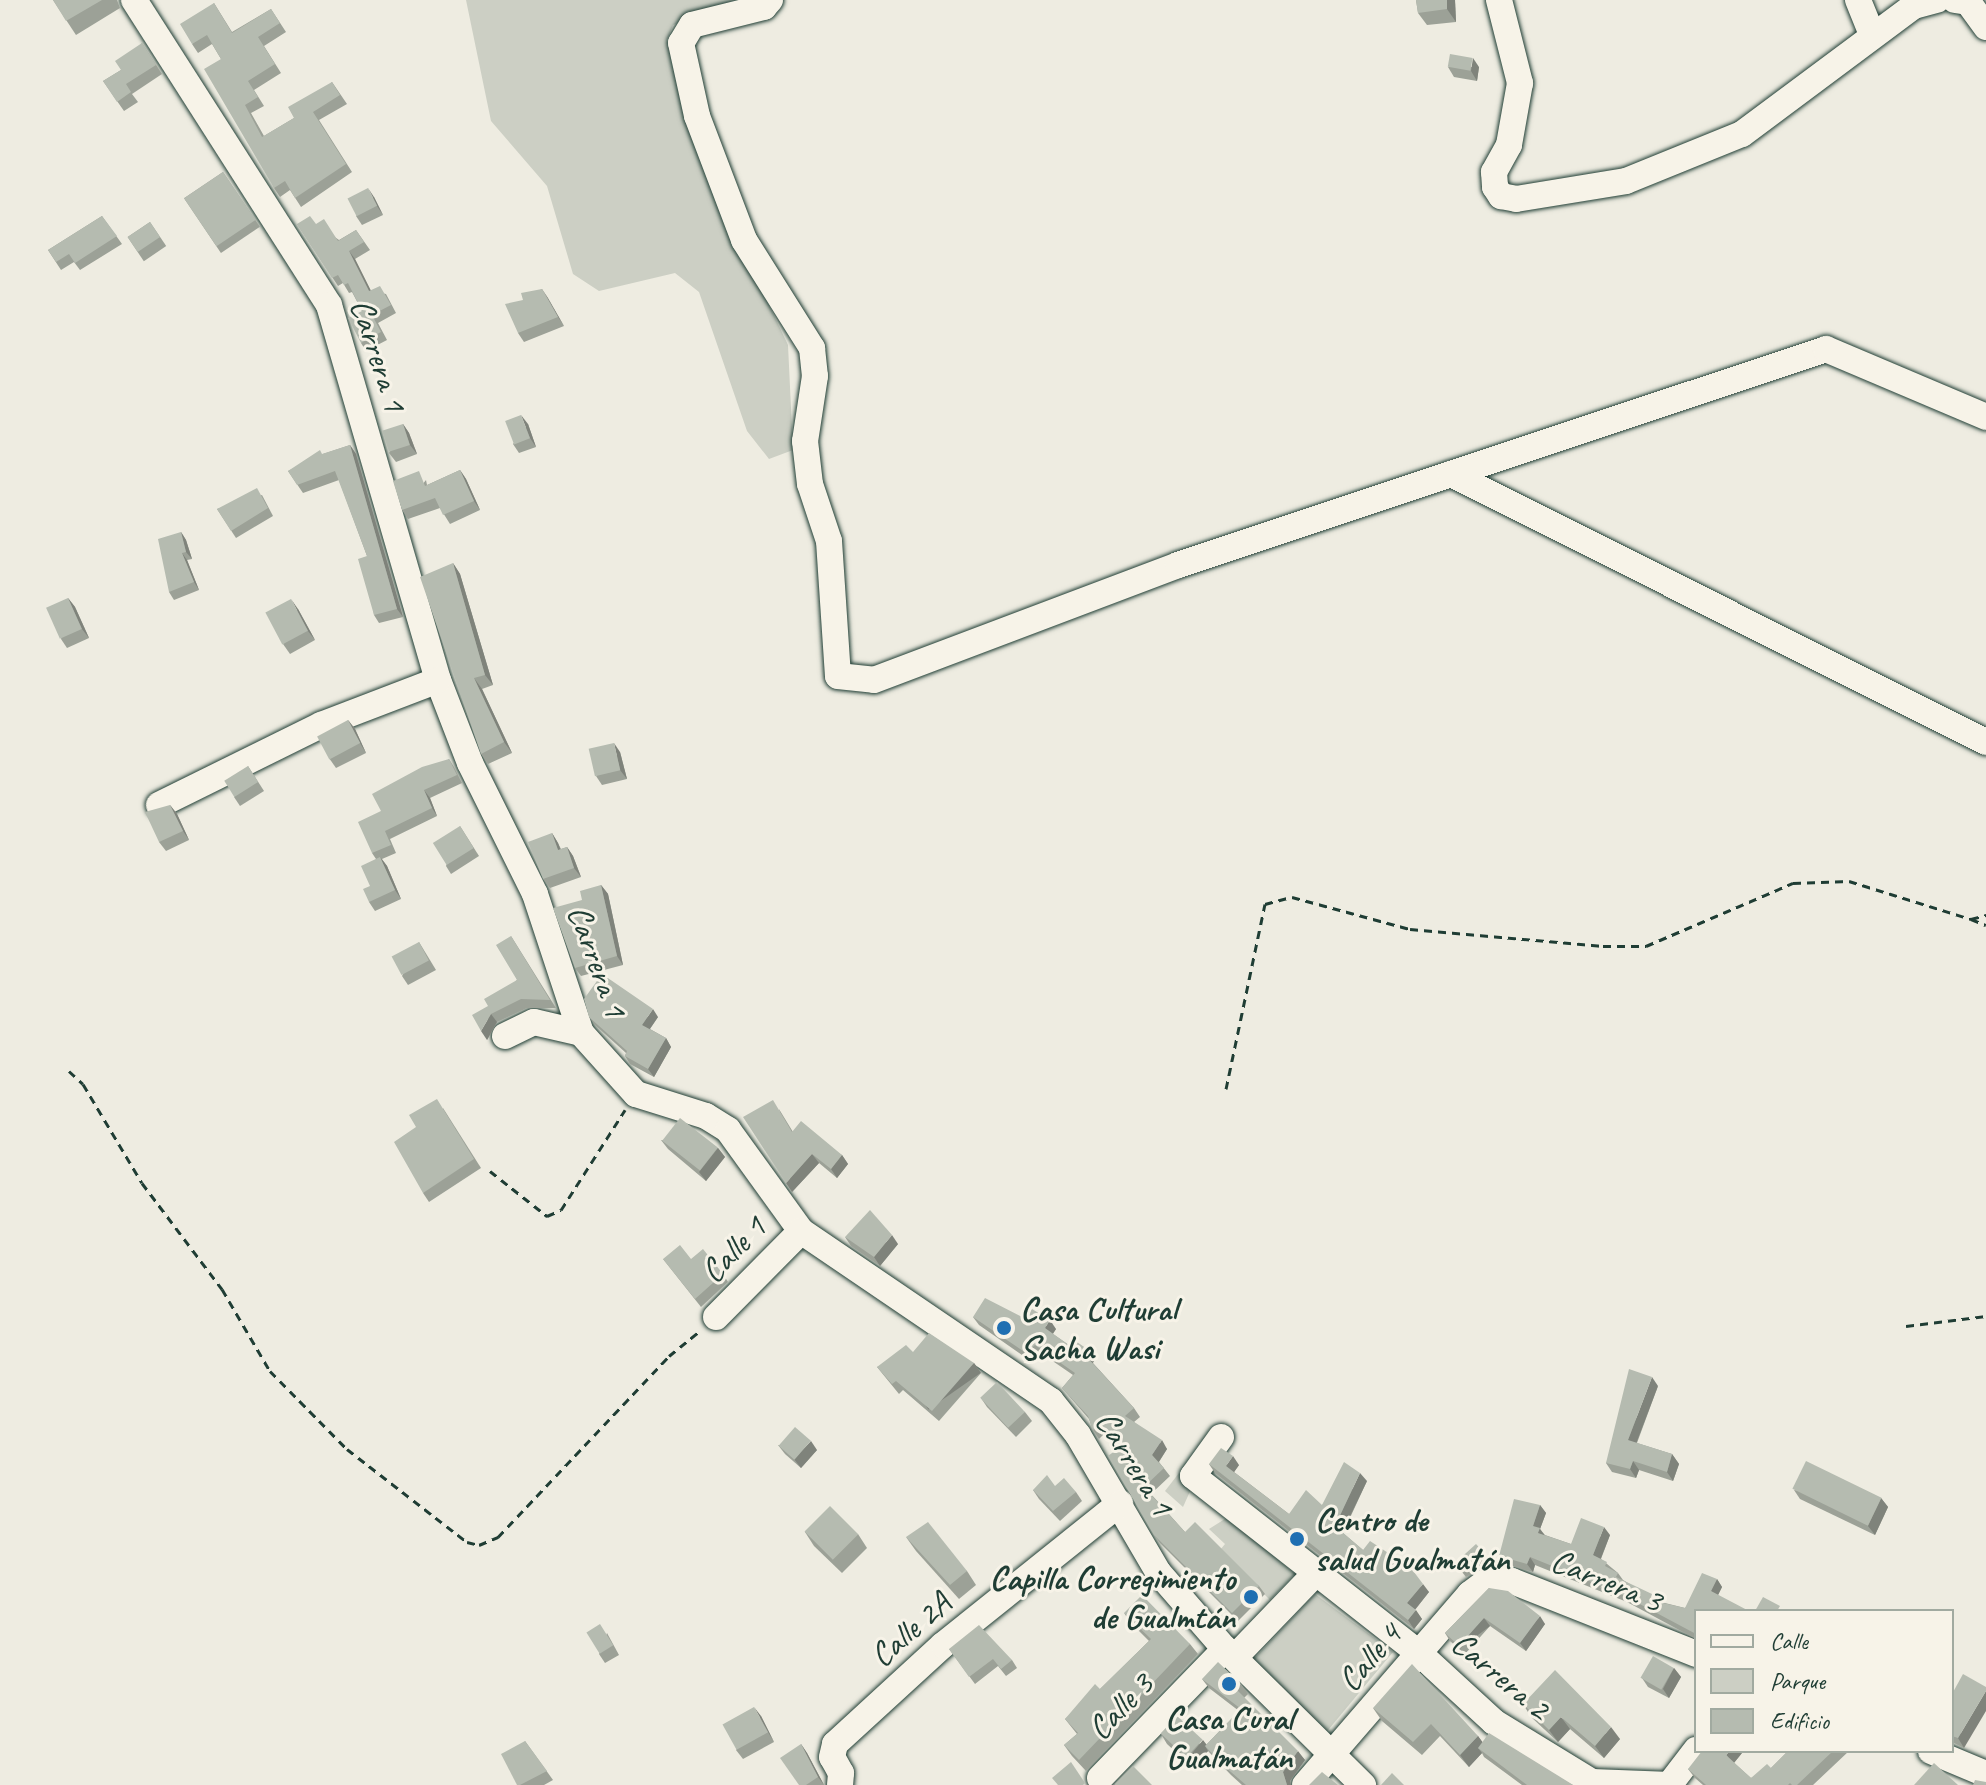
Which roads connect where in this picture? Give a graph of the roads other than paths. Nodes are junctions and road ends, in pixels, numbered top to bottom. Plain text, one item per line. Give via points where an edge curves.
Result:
1 (134, 0) edge
2 (770, 0) edge
3 (1499, 0) edge
4 (1858, 0) edge
5 (1937, 0) edge
6 (1955, 0) edge
7 (1986, 27) edge
8 (1872, 35) junction
9 (1986, 417) edge
10 (1451, 474) junction
11 (438, 680) junction
12 (1986, 742) edge
13 (159, 805) edge
14 (581, 1033) junction
15 (505, 1036) dead end
16 (801, 1231) junction
17 (716, 1317) road end
18 (1221, 1437) dead end
19 (1120, 1503) junction
20 (1315, 1574) junction
21 (1490, 1579) joint
22 (1230, 1653) junction
23 (1694, 1653) edge
24 (1420, 1654) junction
25 (1332, 1752) junction
26 (1694, 1753) edge
27 (1936, 1753) edge
28 (1986, 1774) edge
29 (1100, 1778) dead end
30 (1670, 1784) edge
31 (840, 1785) edge
32 (1305, 1785) edge
33 (1363, 1785) edge

1 - 11 street, Carrera 1 via 329,305
2 - 10 street via 764,7 692,25 681,43 697,116 744,240 812,348 815,376 805,441 810,484 829,541 838,676 874,680 1178,565
3 - 8 street via 1520,83 1509,145 1494,172 1495,187 1501,196 1516,199 1626,181 1742,134
4 - 8 street
5 - 8 street via 1914,6
6 - 7 street via 1968,2
9 - 10 street via 1826,349
10 - 12 street
11 - 13 street via 321,725
11 - 14 street, Carrera 1 via 470,763 535,894
14 - 15 street via 534,1022
14 - 16 street, Carrera 1 via 636,1094 706,1116 728,1130
16 - 17 street, Calle 1
16 - 19 street, Carrera 1 via 1051,1401
18 - 20 street, Carrera 2 via 1193,1476
19 - 22 street, Carrera 1 via 1158,1572
19 - 31 street, Calle 2A via 943,1645 835,1744 832,1757 841,1773
20 - 22 street, Calle 3
20 - 24 street, Carrera 2
21 - 23 street, Carrera 3 via 1512,1581
21 - 24 street, Calle 4
22 - 25 street, Carrera 1
22 - 29 street, Calle 3
24 - 25 street, Calle 4
24 - 30 street, Carrera 2 via 1494,1722 1592,1782
25 - 32 street, Calle 4
25 - 33 street, Carrera 1
26 - 30 street
27 - 28 street

